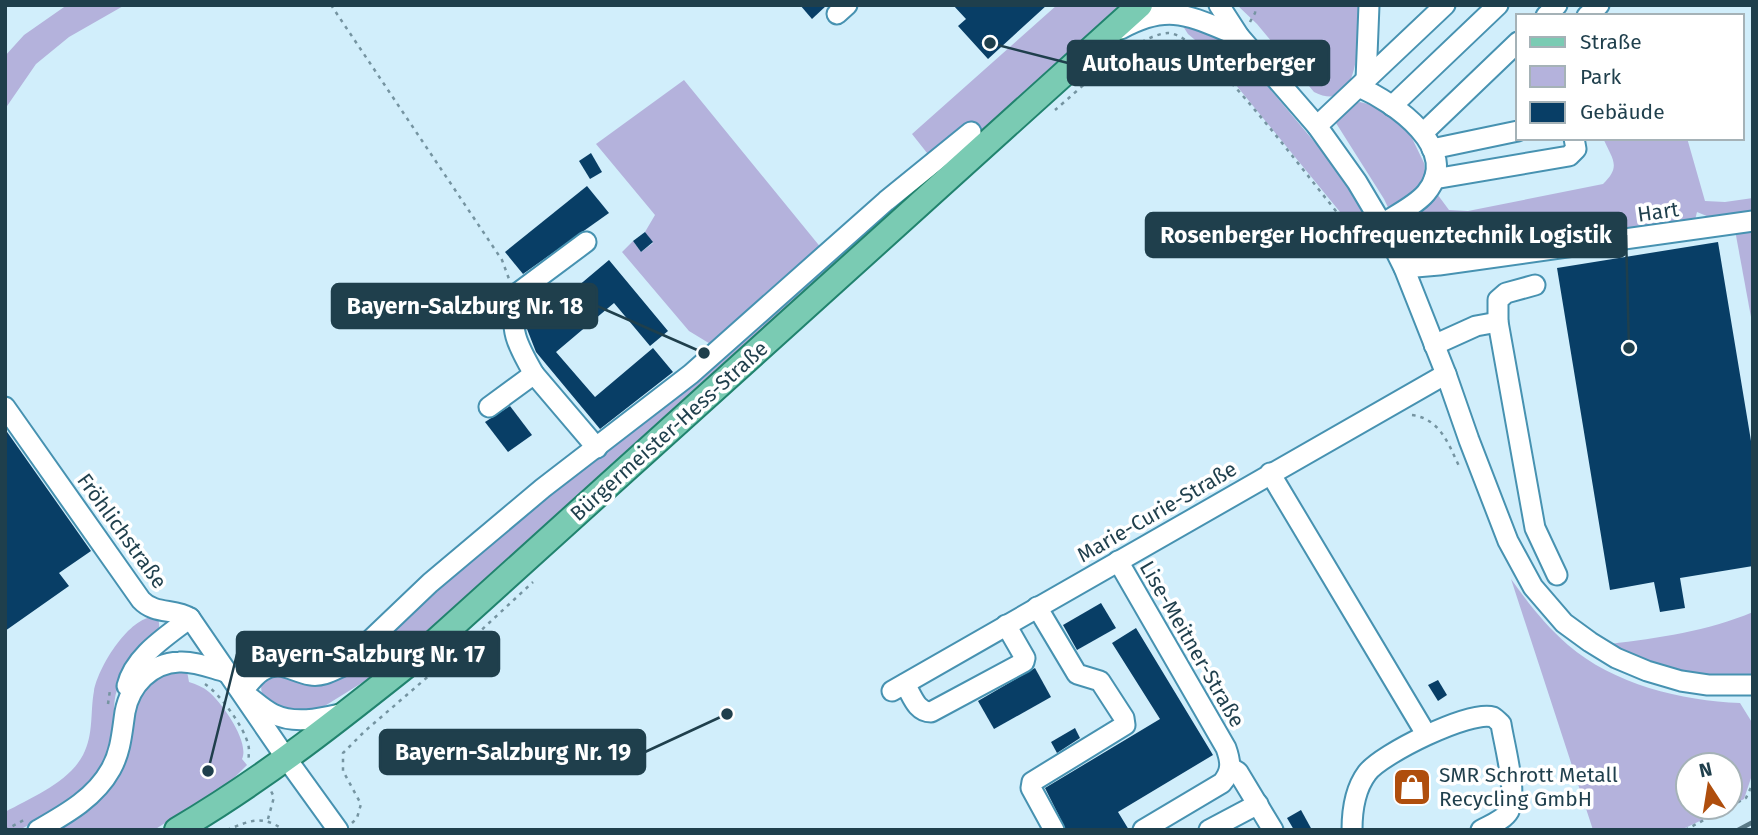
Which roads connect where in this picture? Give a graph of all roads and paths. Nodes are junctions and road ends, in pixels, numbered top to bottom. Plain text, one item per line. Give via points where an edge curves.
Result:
1 (331, 5) edge
2 (1140, 5) edge
3 (1191, 5) edge
4 (1219, 5) edge
5 (1369, 5) edge
6 (1445, 5) edge
7 (1498, 5) edge
8 (1205, 22) junction
9 (1239, 36) junction
10 (1101, 40) junction
11 (1516, 44) edge
12 (1362, 83) junction
13 (1392, 106) junction
14 (1047, 117) dead end
15 (1317, 126) junction
16 (1516, 131) edge
17 (971, 132) dead end
18 (1428, 140) junction
19 (1574, 140) edge
20 (1434, 179) junction
21 (1753, 221) edge
22 (1382, 225) junction
23 (586, 242) dead end
24 (1401, 262) junction
25 (1535, 285) dead end
26 (515, 295) junction
27 (1498, 322) junction
28 (1434, 345) junction
29 (534, 374) junction
30 (1446, 374) junction
31 (5, 407) edge
32 (489, 407) dead end
33 (597, 448) junction
34 (1270, 473) junction
35 (1118, 561) junction
36 (540, 575) dead end
37 (1557, 575) dead end
38 (1037, 607) junction
39 (190, 618) junction
40 (1006, 625) junction
41 (188, 663) junction
42 (226, 672) junction
43 (1753, 685) edge
44 (111, 686) dead end
45 (242, 692) junction
46 (118, 704) junction
47 (349, 712) junction
48 (1426, 734) junction
49 (286, 758) junction
50 (1230, 767) junction
51 (260, 776) junction
52 (1753, 783) edge
53 (1258, 804) junction
54 (268, 820) junction
55 (36, 822) edge
56 (345, 827) edge
57 (1152, 827) edge
58 (5, 830) edge
59 (177, 830) edge
60 (228, 830) edge
61 (284, 830) edge
62 (1054, 830) edge
63 (1209, 830) edge
64 (1273, 830) edge
65 (1352, 830) edge
66 (1481, 830) edge
67 (1685, 830) edge

1 - 26 path via 502,260
2 - 10 main road, Bürgermeister-Hess-Straße
3 - 8 street
4 - 9 street
5 - 12 street
6 - 12 street
7 - 13 street
8 - 9 street
8 - 10 street via 1160,13 1140,18
9 - 15 street
10 - 47 main road, Bürgermeister-Hess-Straße via 427,649
11 - 18 street
12 - 13 street
12 - 15 street
13 - 18 street
14 - 24 path via 1140,43 1175,33 1206,57 1362,243
15 - 22 street
16 - 18 street
17 - 33 street via 691,374
18 - 20 street via 1436,167
19 - 20 street via 1576,149 1569,156
20 - 22 street via 1425,194
21 - 24 street, Hart via 1439,265
22 - 24 street
23 - 26 street
24 - 28 street
25 - 27 street via 1498,300
26 - 29 street via 511,320
27 - 28 street via 1476,326
27 - 37 street via 1535,528
28 - 30 street
29 - 32 street
29 - 33 street
30 - 34 street, Marie-Curie-Straße
30 - 43 street via 1508,541 1533,587 1564,623 1607,653 1647,671 1708,685
31 - 39 street, Fröhlichstraße via 148,608 181,612
33 - 45 street via 430,583 343,666 325,675 309,675 273,666 260,672
34 - 35 street, Marie-Curie-Straße
34 - 48 street
35 - 38 street, Marie-Curie-Straße
35 - 50 street, Lise-Meitner-Straße via 1226,748
36 - 56 path via 343,753 343,771 361,804 357,818
38 - 40 street, Marie-Curie-Straße
38 - 62 street via 1077,674 1101,681 1125,725 1032,782
39 - 42 street
39 - 46 street via 139,662
40 - 40 street, Marie-Curie-Straße via 899,688 919,708 931,712 1024,662
41 - 42 street
41 - 46 street via 151,671
41 - 51 path via 191,676 215,691 244,734 248,760
42 - 45 street
44 - 46 path
45 - 47 street via 273,714 293,719 314,720
45 - 49 street
46 - 55 street via 118,755 103,782 85,801
47 - 49 main road, Bürgermeister-Hess-Straße
48 - 65 street via 1366,773 1352,808
48 - 66 street via 1483,717 1494,717 1501,724 1513,797 1509,811
49 - 51 main road, Bürgermeister-Hess-Straße
49 - 56 street
50 - 53 street, Lise-Meitner-Straße
50 - 57 street via 1222,783
51 - 54 path via 274,797
51 - 59 main road, Bürgermeister-Hess-Straße
52 - 67 path via 1746,797
53 - 63 street
53 - 64 street, Lise-Meitner-Straße
54 - 60 path
54 - 61 path
55 - 58 path

